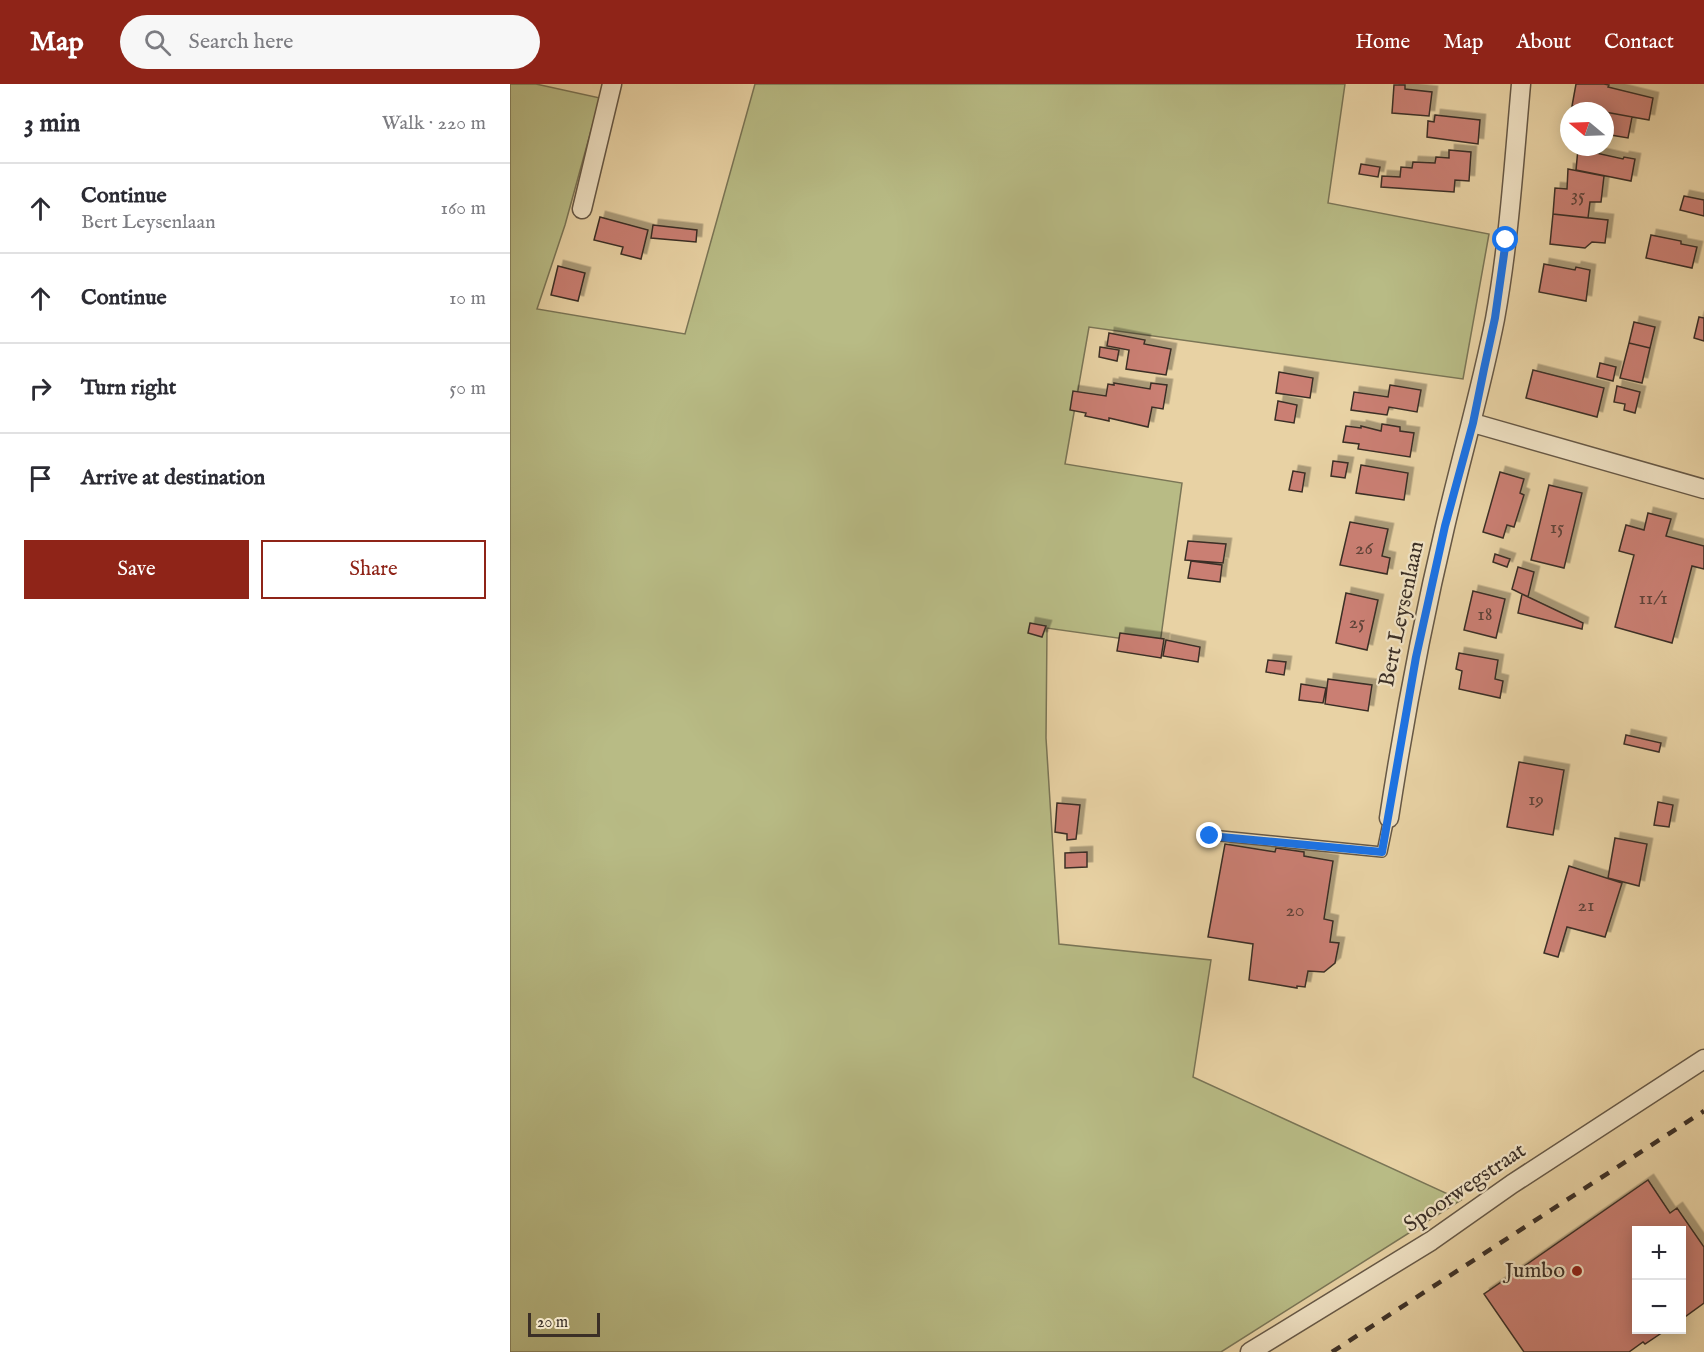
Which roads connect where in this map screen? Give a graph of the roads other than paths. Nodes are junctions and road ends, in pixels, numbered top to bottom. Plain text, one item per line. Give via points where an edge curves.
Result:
1 (612, 84) edge
2 (1521, 84) edge
3 (582, 209) dead end
4 (1473, 423) junction
5 (1704, 489) edge
6 (1389, 818) joint
7 (1210, 836) dead end
8 (1704, 1059) edge
9 (1250, 1352) edge

1 - 3 street
2 - 4 street, Bert Leysenlaan via 1495,318
4 - 5 street
4 - 6 street, Bert Leysenlaan via 1416,657
6 - 7 lane via 1382,852
8 - 9 street, Spoorwegstraat via 1431,1241

